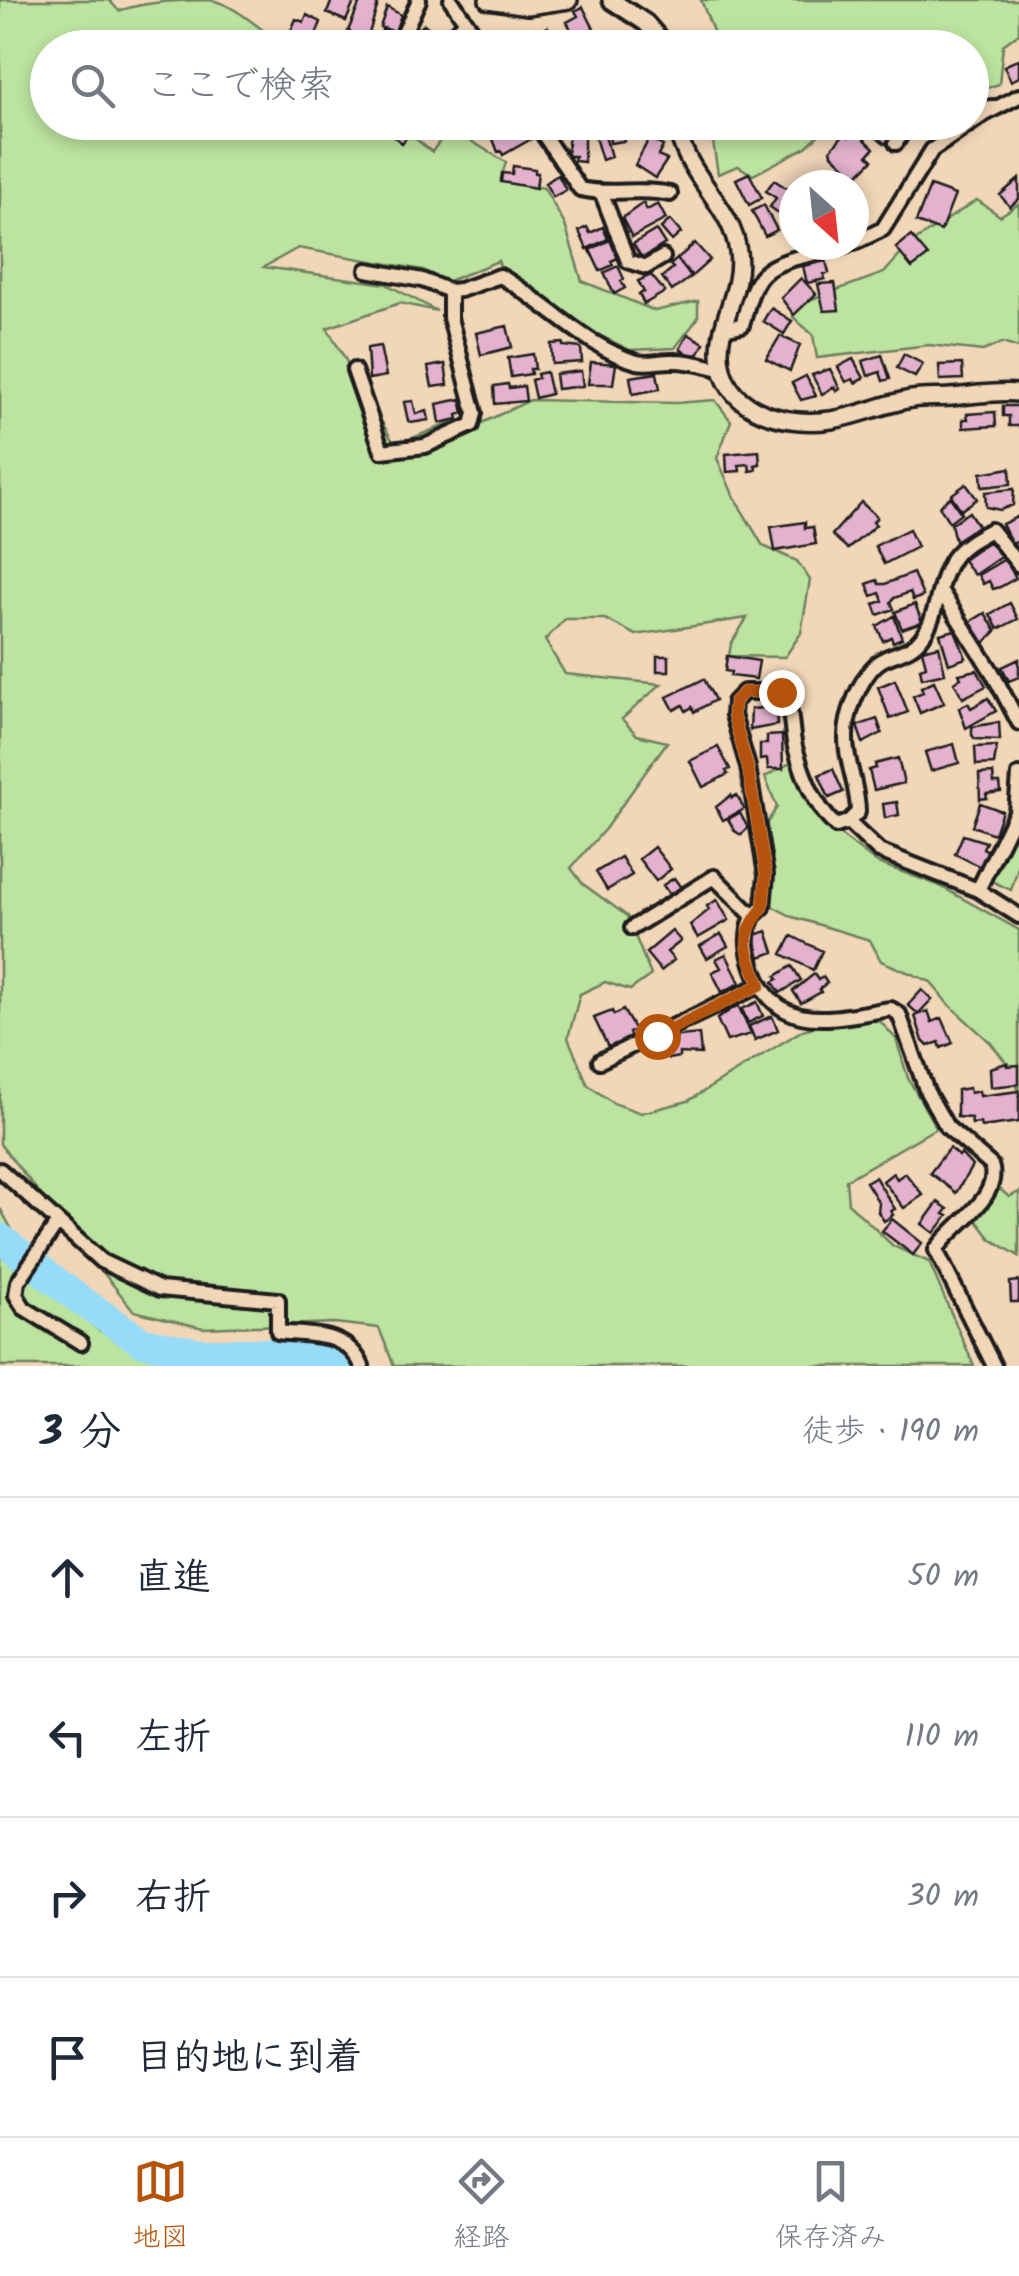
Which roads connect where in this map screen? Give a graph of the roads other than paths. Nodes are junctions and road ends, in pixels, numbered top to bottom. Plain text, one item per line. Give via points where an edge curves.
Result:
1 (419, 0) edge
2 (451, 0) edge
3 (488, 0) edge
4 (568, 0) edge
5 (611, 0) edge
6 (466, 22) junction
7 (405, 30) edge
8 (458, 30) edge
9 (472, 30) edge
10 (651, 30) edge
11 (1019, 96) edge
12 (989, 107) edge
13 (998, 107) junction
14 (989, 113) edge
15 (547, 140) edge
16 (682, 140) edge
17 (898, 140) edge
18 (947, 140) edge
19 (896, 143) dead end
20 (602, 194) junction
21 (670, 194) dead end
22 (869, 236) edge
23 (663, 256) dead end
24 (792, 260) edge
25 (367, 270) dead end
26 (450, 291) junction
27 (722, 329) junction
28 (721, 368) junction
29 (354, 370) dead end
30 (1019, 393) edge
31 (1019, 565) edge
32 (942, 593) junction
33 (1019, 723) edge
34 (1019, 775) edge
35 (848, 822) junction
36 (978, 890) junction
37 (753, 916) junction
38 (1019, 916) edge
39 (632, 928) dead end
40 (760, 985) junction
41 (600, 1062) dead end
42 (0, 1170) edge
43 (55, 1228) junction
44 (81, 1343) dead end
45 (362, 1366) edge
46 (994, 1366) edge

1 - 7 street
2 - 6 street
3 - 4 street via 528,6
5 - 10 street
6 - 8 street
6 - 9 street
11 - 13 street
12 - 13 street
13 - 14 street
15 - 20 street via 580,189
16 - 27 street via 738,252
17 - 19 street
18 - 22 street via 932,150 882,230
20 - 21 street
20 - 23 street via 628,261 646,267
24 - 27 street via 764,273 742,325
25 - 26 street
26 - 28 street via 500,276 621,356
26 - 29 street via 472,424 424,446 382,451
27 - 28 street
28 - 30 street via 738,398 777,418 827,421 914,398
31 - 32 street via 990,530 954,558
32 - 33 street
32 - 35 street via 924,635 912,648 878,662 856,695 845,743 858,812
34 - 36 street via 1016,812
35 - 36 street via 878,851
35 - 37 street via 836,826 814,800 781,692 744,692 733,715 766,875 763,908
36 - 38 street
37 - 39 street via 714,877
37 - 40 street via 746,936
40 - 41 street
40 - 46 street via 782,1010 800,1018 891,1009 900,1014 946,1127 994,1174 990,1189 936,1250
42 - 43 street
43 - 44 street via 16,1295 24,1308
43 - 45 street via 101,1261 160,1289 278,1300 278,1332 338,1338

